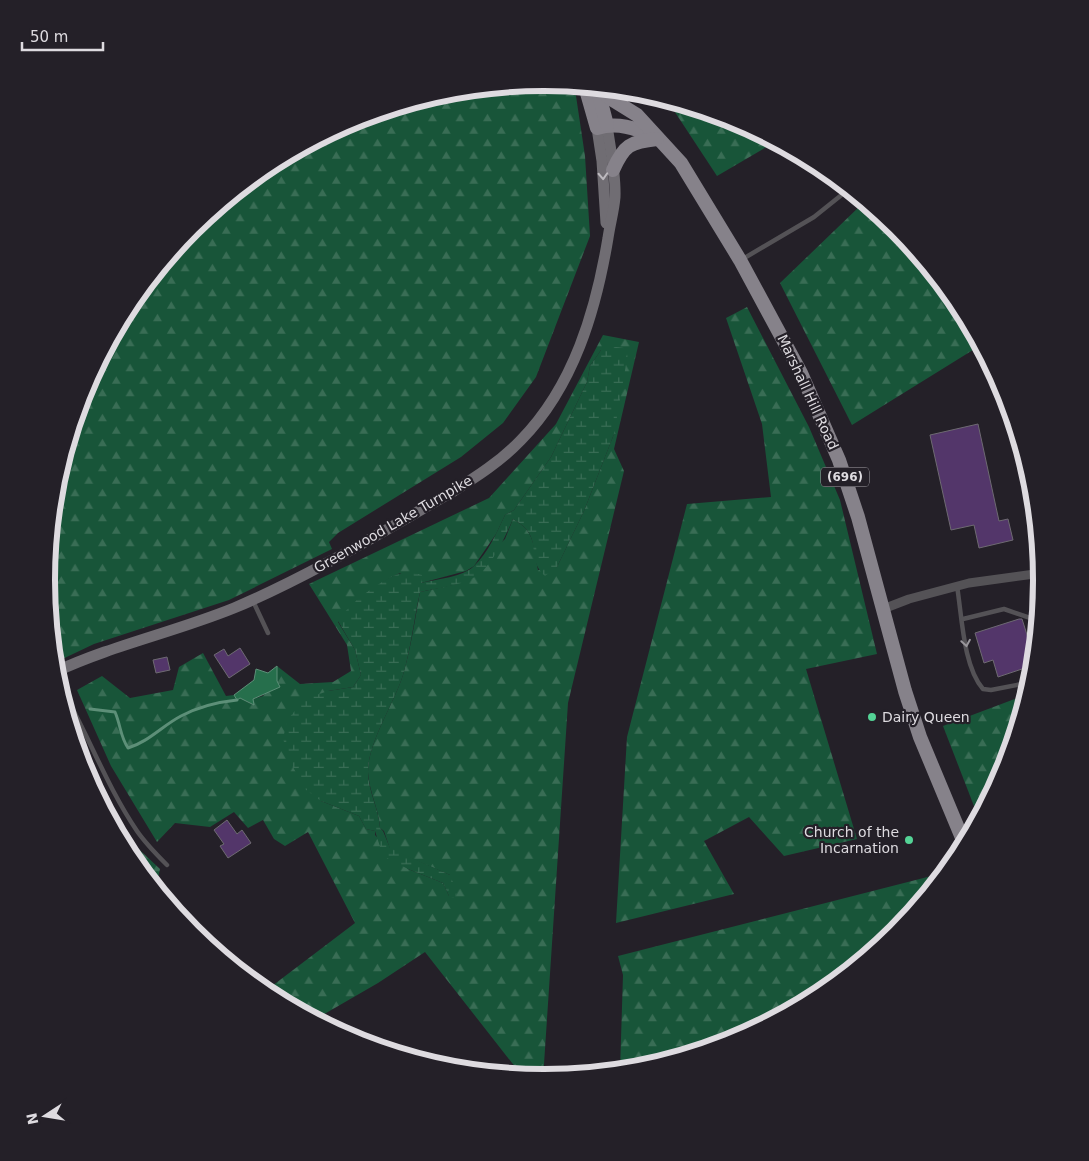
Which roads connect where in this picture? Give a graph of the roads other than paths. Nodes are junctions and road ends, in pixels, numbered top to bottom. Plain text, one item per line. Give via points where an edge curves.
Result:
1 (588, 93) edge
2 (598, 94) edge
3 (607, 95) edge
4 (602, 126) junction
5 (660, 138) junction
6 (613, 170) junction
7 (844, 193) edge
8 (607, 245) junction
9 (740, 260) junction
10 (1034, 574) edge
11 (957, 586) junction
12 (252, 600) junction
13 (883, 609) junction
14 (1032, 619) edge
15 (963, 620) junction
16 (268, 633) dead end
17 (63, 669) edge
18 (1023, 684) edge
19 (71, 704) edge
20 (961, 836) edge
21 (167, 866) dead end

1 - 4 main road, Greenwood Lake Turnpike
2 - 4 main road, Greenwood Lake Turnpike
3 - 5 main road via 637,115
4 - 5 main road, Marshall Hill Road via 633,127
4 - 6 main road, Greenwood Lake Turnpike
4 -> 8 main road, Greenwood Lake Turnpike
5 - 6 main road via 629,144
5 - 9 main road, Marshall Hill Road / (696) via 681,163
6 - 8 main road, Greenwood Lake Turnpike via 614,197
7 - 9 lane via 814,217
8 - 12 main road, Greenwood Lake Turnpike via 598,296 586,329 558,390 521,440 452,492 331,561
9 - 13 main road, Marshall Hill Road / (696) via 821,416 858,517
10 - 11 street
11 - 13 street
11 - 15 lane
12 - 16 lane
12 - 17 main road, Greenwood Lake Turnpike via 98,653
13 - 20 main road, Marshall Hill Road / (696) via 920,737
14 - 15 lane via 1004,609
15 -> 18 lane via 970,666 983,689
19 - 21 lane via 137,831

